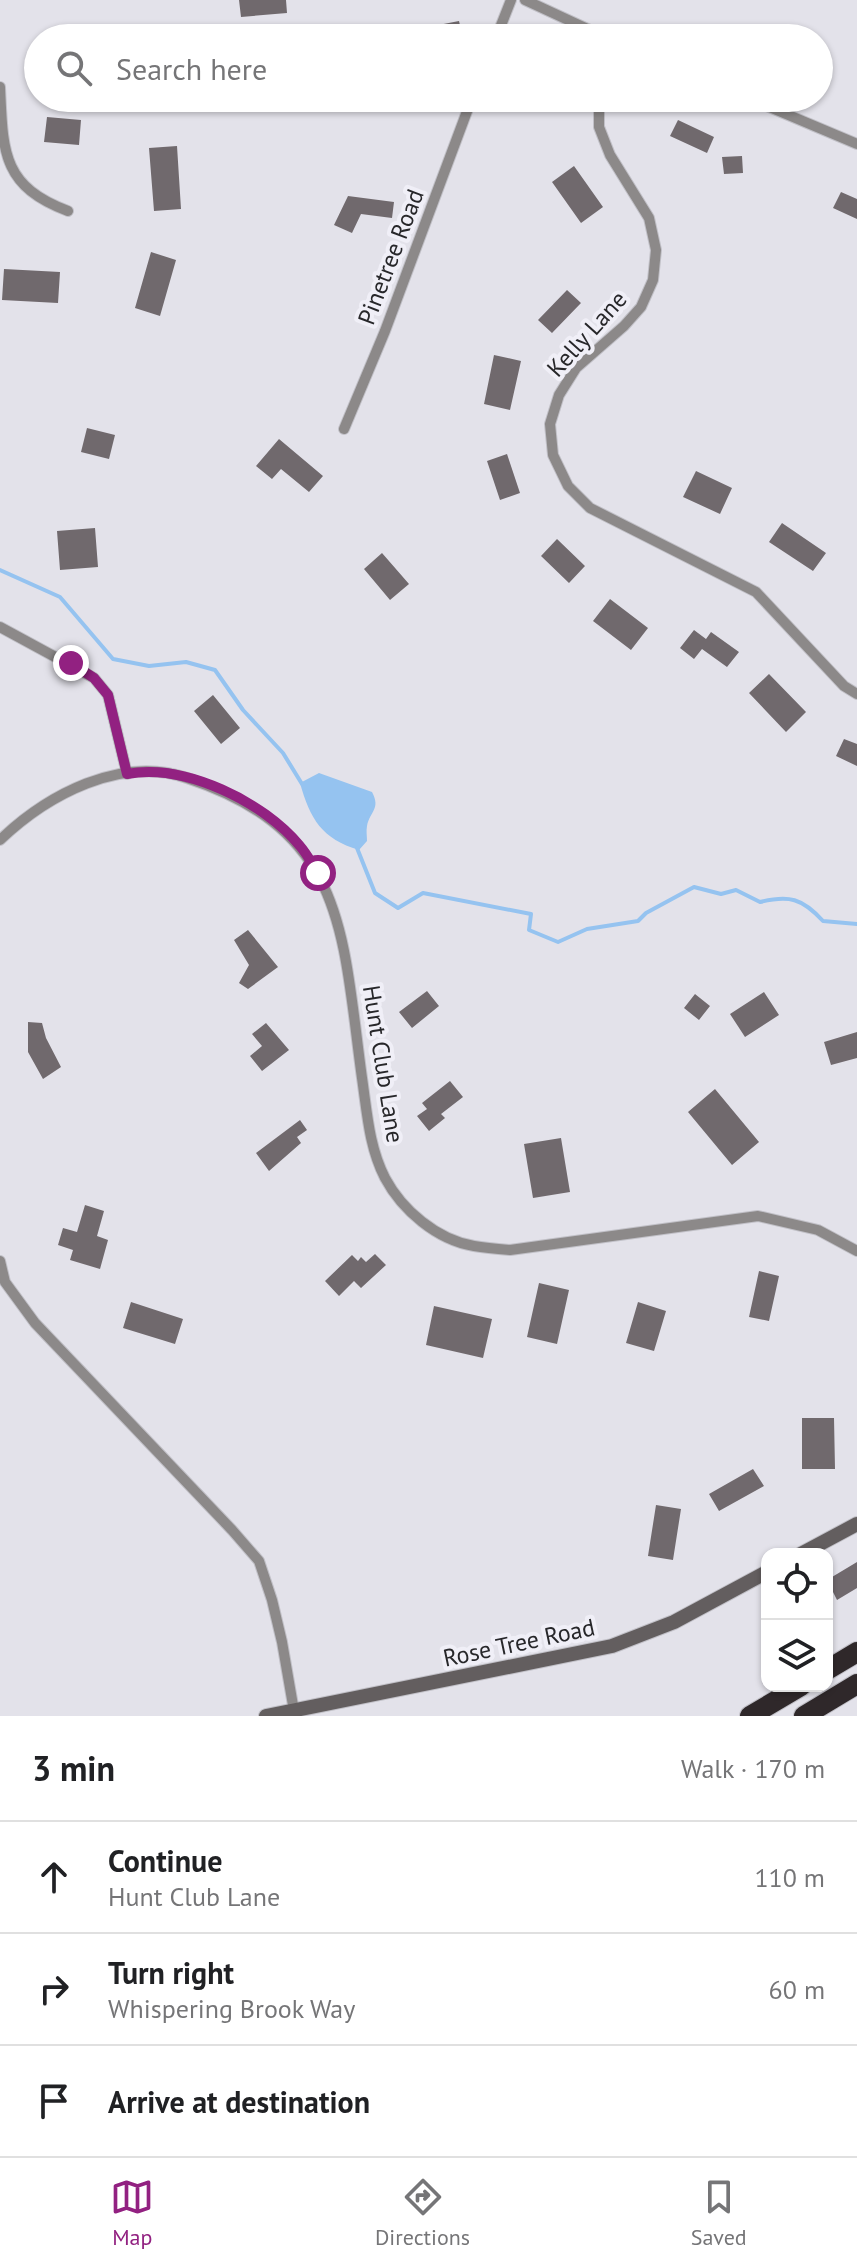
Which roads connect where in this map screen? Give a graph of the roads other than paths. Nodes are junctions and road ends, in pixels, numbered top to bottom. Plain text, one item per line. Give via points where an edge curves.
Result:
1 (511, 0) edge
2 (525, 0) edge
3 (502, 24) edge
4 (577, 24) edge
5 (0, 87) edge
6 (467, 112) edge
7 (599, 112) edge
8 (781, 112) edge
9 (857, 144) edge
10 (68, 211) dead end
11 (344, 429) dead end
12 (0, 627) edge
13 (857, 694) edge
14 (127, 774) junction
15 (0, 840) edge
16 (857, 1251) edge
17 (0, 1261) edge
18 (857, 1524) edge
19 (812, 1548) edge
20 (761, 1575) edge
21 (857, 1652) edge
22 (833, 1666) edge
23 (857, 1684) edge
24 (791, 1692) edge
25 (294, 1711) junction
26 (266, 1716) edge
27 (750, 1716) edge
28 (804, 1716) edge

1 - 3 street
2 - 4 street
5 - 10 street via 6,157 21,184 43,202
6 - 11 street, Pinetree Road
7 - 13 street, Kelly Lane via 610,155 649,218 656,250 653,280 641,307 576,368 559,395 550,424 553,455 568,486 590,508 756,592
8 - 9 street
12 - 14 street via 94,678 108,695
14 - 15 street, Hunt Club Lane via 95,779 54,799
14 - 16 street, Hunt Club Lane via 178,775 224,790 264,813 300,845 322,879 339,924 371,1140 402,1204 434,1231 471,1246 510,1250 758,1216 818,1230
17 - 25 street via 5,1282 35,1323 259,1561
18 - 19 street
20 - 25 street, Rose Tree Road via 674,1622 612,1646
21 - 22 highway
23 - 28 highway
24 - 27 highway
25 - 26 street, Rose Tree Road

